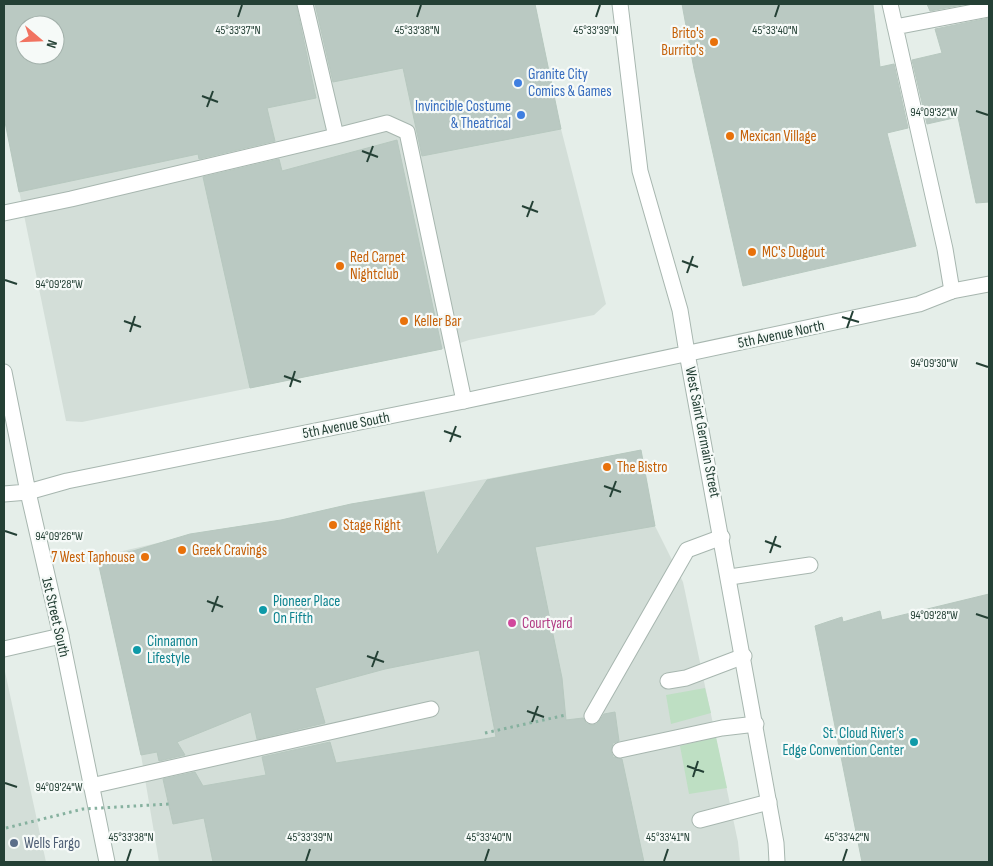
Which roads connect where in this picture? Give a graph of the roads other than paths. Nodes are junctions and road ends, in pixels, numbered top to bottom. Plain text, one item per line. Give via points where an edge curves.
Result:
1 (305, 4) edge
2 (620, 4) edge
3 (890, 4) edge
4 (989, 9) edge
5 (895, 27) junction
6 (336, 136) junction
7 (4, 213) edge
8 (989, 284) edge
9 (952, 291) junction
10 (687, 353) junction
11 (4, 372) edge
12 (464, 401) junction
13 (28, 492) junction
14 (4, 494) edge
15 (722, 537) junction
16 (810, 565) dead end
17 (730, 577) junction
18 (61, 636) junction
19 (4, 649) edge
20 (744, 656) junction
21 (668, 681) dead end
22 (431, 709) dead end
23 (594, 712) road end
24 (756, 724) junction
25 (620, 750) dead end
26 (91, 786) junction
27 (769, 802) junction
28 (700, 820) dead end
29 (107, 862) edge
30 (777, 862) edge

1 - 6 street
2 - 10 street, West Saint Germain Street via 640,171 680,310
3 - 5 street
4 - 5 street
5 - 9 street
6 - 7 street
6 - 12 street via 387,123 407,132
8 - 9 street, 5th Avenue North
9 - 10 street, 5th Avenue North via 919,304
10 - 12 street, 5th Avenue South
10 - 15 street, West Saint Germain Street
11 - 13 street, 1st Street South
12 - 13 street, 5th Avenue South
13 - 14 street, 5th Avenue South
13 - 18 street, 1st Street South
15 - 17 street, West Saint Germain Street
15 - 23 street via 686,550
16 - 17 street
17 - 20 street, West Saint Germain Street
18 - 19 street
18 - 26 street, 1st Street South
20 - 21 street via 686,678
20 - 24 street, West Saint Germain Street
22 - 26 street
24 - 25 street
24 - 27 street, West Saint Germain Street
26 - 29 street, 1st Street South
27 - 28 street
27 - 30 street, West Saint Germain Street

